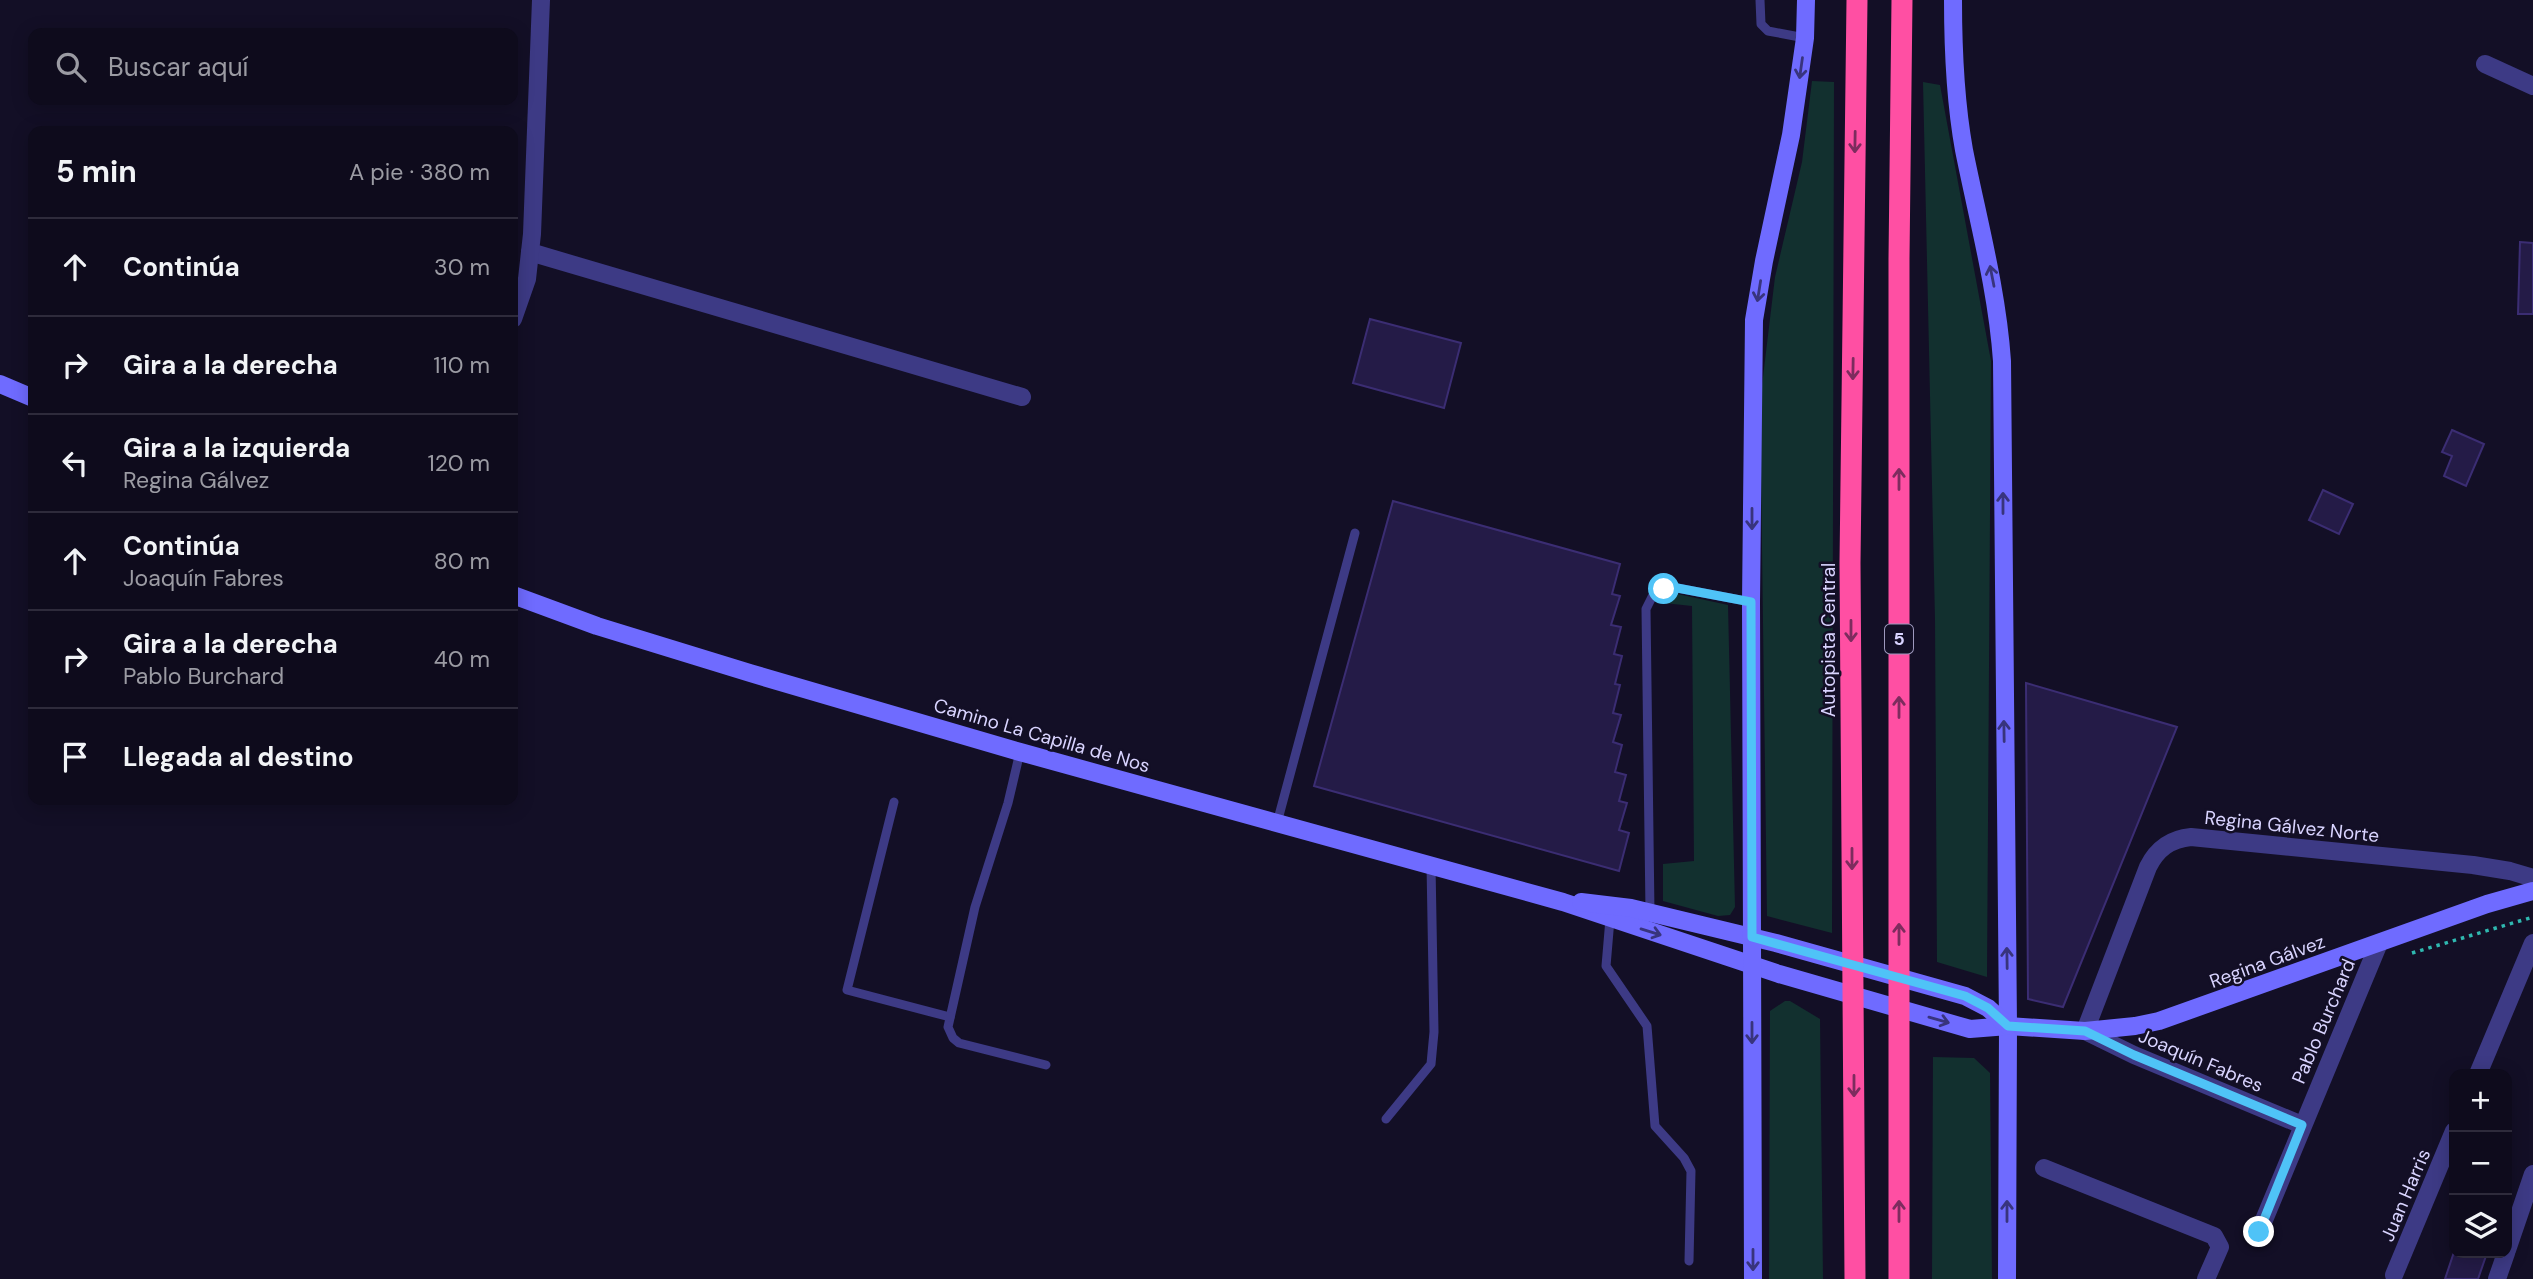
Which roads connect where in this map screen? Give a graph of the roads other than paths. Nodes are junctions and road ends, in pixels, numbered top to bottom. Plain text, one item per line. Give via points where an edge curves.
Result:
1 (541, 0) edge
2 (1760, 0) edge
3 (1806, 0) edge
4 (1857, 0) edge
5 (1902, 0) edge
6 (1953, 0) edge
7 (1805, 38) junction
8 (2485, 64) dead end
9 (2533, 86) edge
10 (530, 252) junction
11 (518, 305) edge
12 (0, 384) edge
13 (28, 396) edge
14 (1022, 397) dead end
15 (1354, 533) dead end
16 (518, 597) edge
17 (1751, 602) junction
18 (1020, 752) junction
19 (894, 802) dead end
20 (1278, 823) junction
21 (1431, 866) junction
22 (2533, 878) edge
23 (2533, 891) edge
24 (1563, 902) junction
25 (1650, 912) junction
26 (1610, 919) junction
27 (1752, 937) junction
28 (2378, 943) junction
29 (2533, 943) edge
30 (1753, 964) junction
31 (950, 1017) junction
32 (2008, 1026) junction
33 (2085, 1031) junction
34 (1046, 1065) dead end
35 (2480, 1069) edge
36 (1386, 1119) dead end
37 (2302, 1125) junction
38 (2454, 1132) edge
39 (2044, 1168) dead end
40 (2533, 1174) edge
41 (2529, 1196) edge
42 (2259, 1232) dead end
43 (2512, 1237) edge
44 (2504, 1258) edge
45 (1689, 1261) dead end
46 (2394, 1275) dead end
47 (1753, 1279) edge
48 (1855, 1279) edge
49 (1899, 1279) edge
50 (2007, 1279) edge
51 (2206, 1279) edge
52 (2497, 1279) edge

1 - 10 street
2 - 7 lane via 1761,24 1768,31
3 - 7 main road
4 -> 48 highway, Autopista Central via 1850,563
49 -> 5 highway, 5
32 -> 6 main road via 2003,361 1995,295 1958,113
7 -> 17 main road via 1754,320
8 - 9 street
10 - 11 street
10 - 14 street
12 - 13 main road
15 - 20 lane
16 - 18 main road, Camino La Capilla de Nos via 597,626
17 - 25 lane via 1672,587 1652,597 1646,609
17 - 27 main road
18 - 20 main road, Camino La Capilla de Nos
18 - 31 lane via 975,907
19 - 31 lane via 847,990
20 - 21 main road, Camino La Capilla de Nos
21 - 24 main road, Camino La Capilla de Nos
21 - 36 lane via 1432,1065
22 - 33 street, Regina Gálvez Norte via 2473,865 2191,837 2174,840 2153,858
23 - 28 main road, Regina Gálvez
24 - 25 main road, Camino La Capilla de Nos
24 - 26 main road, Camino La Capilla de Nos
25 - 27 main road, Camino La Capilla de Nos
26 -> 30 main road, Camino La Capilla de Nos
26 - 45 lane via 1606,966 1647,1026 1655,1126 1690,1171
27 - 30 main road
27 - 32 main road via 1965,996
28 - 33 main road, Regina Gálvez via 2171,1018
28 - 37 street, Pablo Burchard
29 - 35 street
30 -> 32 main road, Regina Gálvez via 1970,1029
30 -> 47 main road
31 - 34 lane via 950,1032 959,1043
32 - 33 main road, Regina Gálvez
50 -> 32 main road
33 - 37 street, Joaquín Fabres
37 - 42 street, Pablo Burchard
38 - 46 street, Juan Harris
39 - 51 street via 2214,1236 2220,1247
40 - 41 street
41 - 43 street
44 - 52 street

